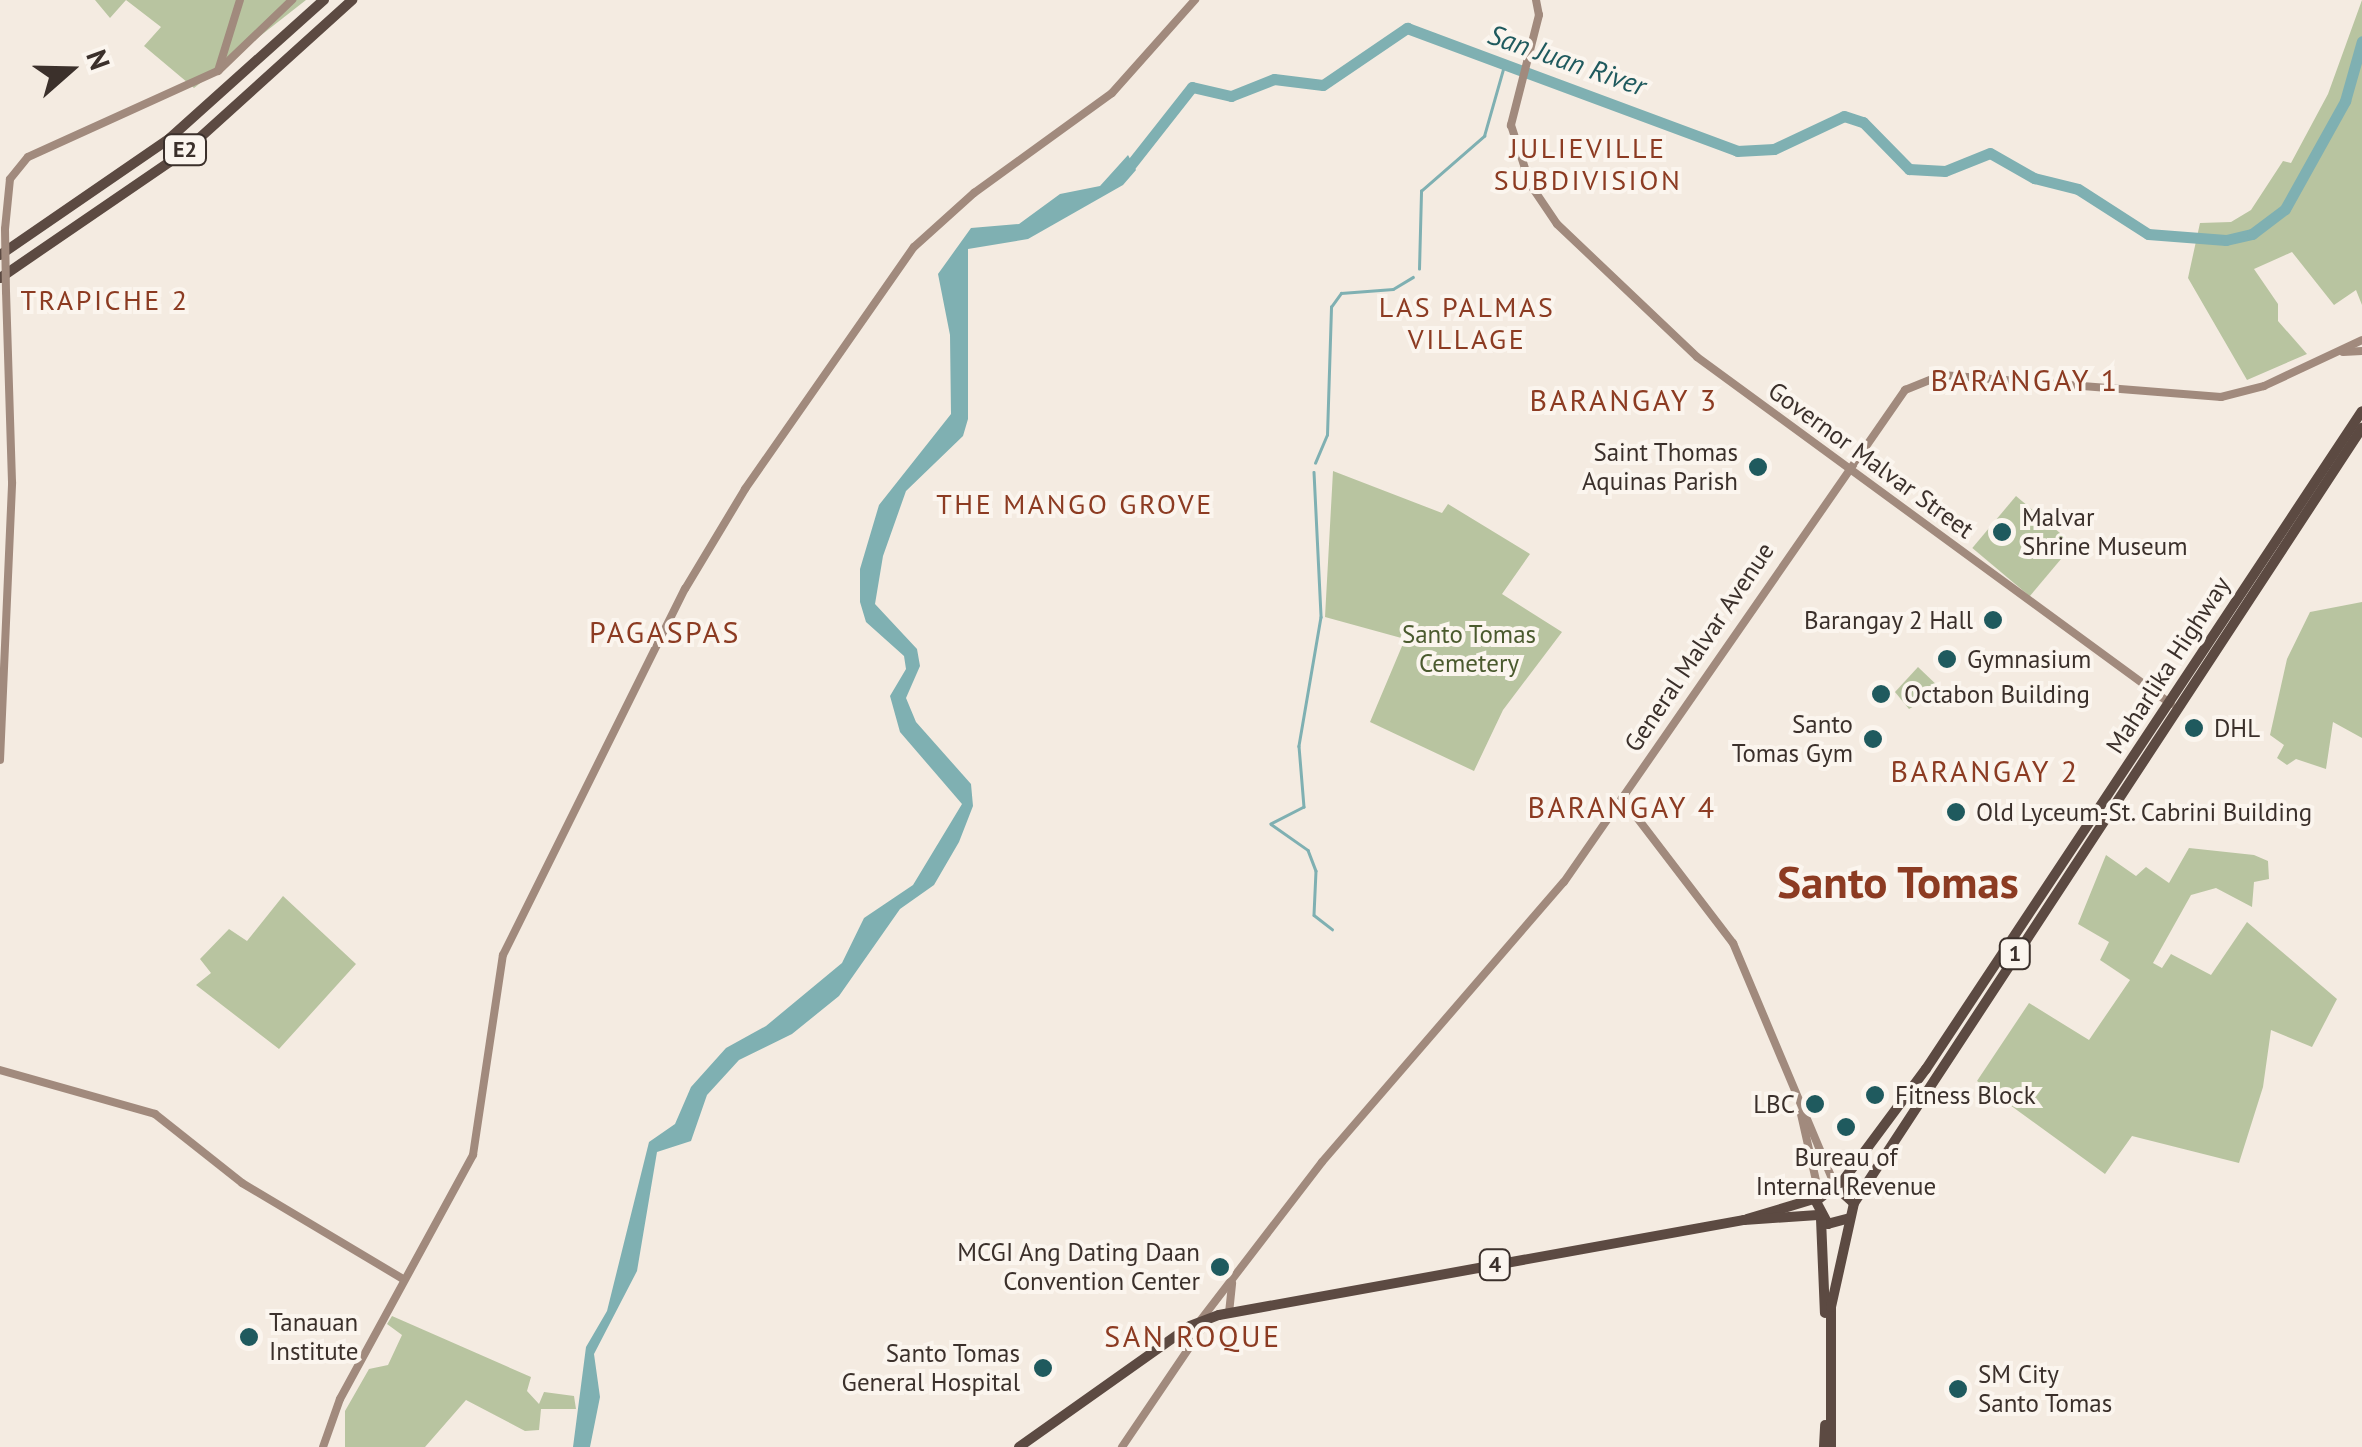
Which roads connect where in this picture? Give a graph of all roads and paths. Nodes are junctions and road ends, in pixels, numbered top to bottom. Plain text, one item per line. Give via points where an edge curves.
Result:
1 (240, 0) edge
2 (292, 0) edge
3 (324, 0) edge
4 (352, 0) edge
5 (1195, 0) edge
6 (1536, 0) edge
7 (218, 71) junction
8 (0, 255) edge
9 (0, 278) edge
10 (2362, 340) edge
11 (2344, 352) junction
12 (2362, 352) edge
13 (2362, 411) edge
14 (2362, 428) edge
15 (1848, 470) junction
16 (2173, 705) junction
17 (0, 760) edge
18 (1622, 798) junction
19 (0, 1070) edge
20 (1801, 1110) junction
21 (1837, 1186) junction
22 (1818, 1196) junction
23 (1854, 1203) junction
24 (1819, 1217) junction
25 (1851, 1217) junction
26 (1744, 1220) junction
27 (1234, 1277) junction
28 (403, 1279) junction
29 (1229, 1312) junction
30 (1205, 1319) junction
31 (323, 1447) edge
32 (1019, 1447) edge
33 (1122, 1447) edge
34 (1828, 1447) edge

1 - 7 main road
2 - 7 main road
3 - 8 highway, E2 via 170,138
4 - 9 highway, E2 via 184,152
5 - 28 main road via 1112,93 974,193 914,247 745,489 686,589 503,955 473,1155
6 - 15 main road, Governor Malvar Street via 1513,142 1544,208 1697,356
7 - 17 main road, bridge via 28,157 10,179 12,482
10 - 11 main road, General Malvar Avenue
11 - 12 main road, General Malvar Avenue
11 - 15 main road, General Malvar Avenue via 2222,397 1927,377 1906,390
13 - 16 highway, Maharlika Highway / 1
14 - 16 highway, Maharlika Highway / 1
15 - 16 main road, Governor Malvar Street
15 - 18 main road, General Malvar Avenue
16 - 21 highway, Maharlika Highway / 1 via 1926,1070
16 - 23 highway, Maharlika Highway / 1
18 - 20 main road via 1733,942
18 - 27 main road, General Malvar Avenue / 4 via 1532,923 1322,1162
19 - 28 main road via 155,1114 236,1179
20 - 21 main road
20 - 22 main road
21 - 22 highway, 1
21 - 23 highway
22 - 24 highway, 1
22 - 26 highway, 4
23 - 25 highway, 1
24 - 25 highway via 1835,1225
24 - 26 highway, 4
24 - 34 highway, 1
25 - 34 highway, 1 via 1832,1307
26 - 29 highway, 4
27 - 29 main road
27 - 30 main road, General Malvar Avenue / 4
28 - 31 main road
29 - 30 highway, 4
30 - 32 highway, 4
30 - 33 main road, General Malvar Avenue

